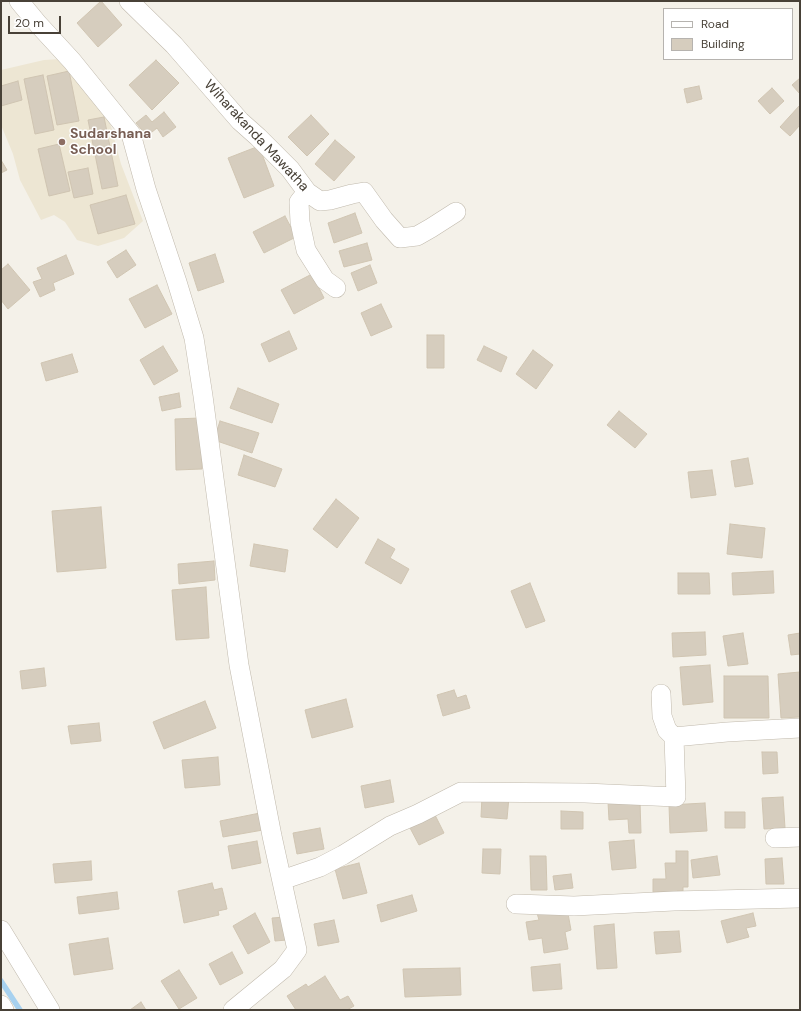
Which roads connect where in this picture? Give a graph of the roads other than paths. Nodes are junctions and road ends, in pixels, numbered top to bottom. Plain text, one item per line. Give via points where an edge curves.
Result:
1 (19, 1) edge
2 (129, 1) edge
3 (307, 192) junction
4 (456, 212) dead end
5 (336, 288) dead end
6 (661, 694) dead end
7 (800, 728) edge
8 (674, 737) junction
9 (800, 837) edge
10 (775, 838) dead end
11 (282, 880) junction
12 (800, 898) edge
13 (516, 904) dead end
14 (1, 930) edge
15 (1, 1006) edge
16 (4, 1010) edge
17 (50, 1010) edge
18 (233, 1010) edge

1 - 11 street via 131,134 156,222 194,338 239,665
2 - 3 street, Wiharakanda Mawatha via 174,45 240,121 290,169
3 - 4 street, Wiharakanda Mawatha via 320,201 364,192 400,238 418,236
3 - 5 street via 299,202 306,250 325,280
6 - 8 street via 662,716 666,730
7 - 8 street
8 - 11 street via 676,796 460,792 390,826 320,867
9 - 10 street
11 - 18 street via 297,950 284,969
12 - 13 street via 574,906
14 - 17 street
15 - 16 street

